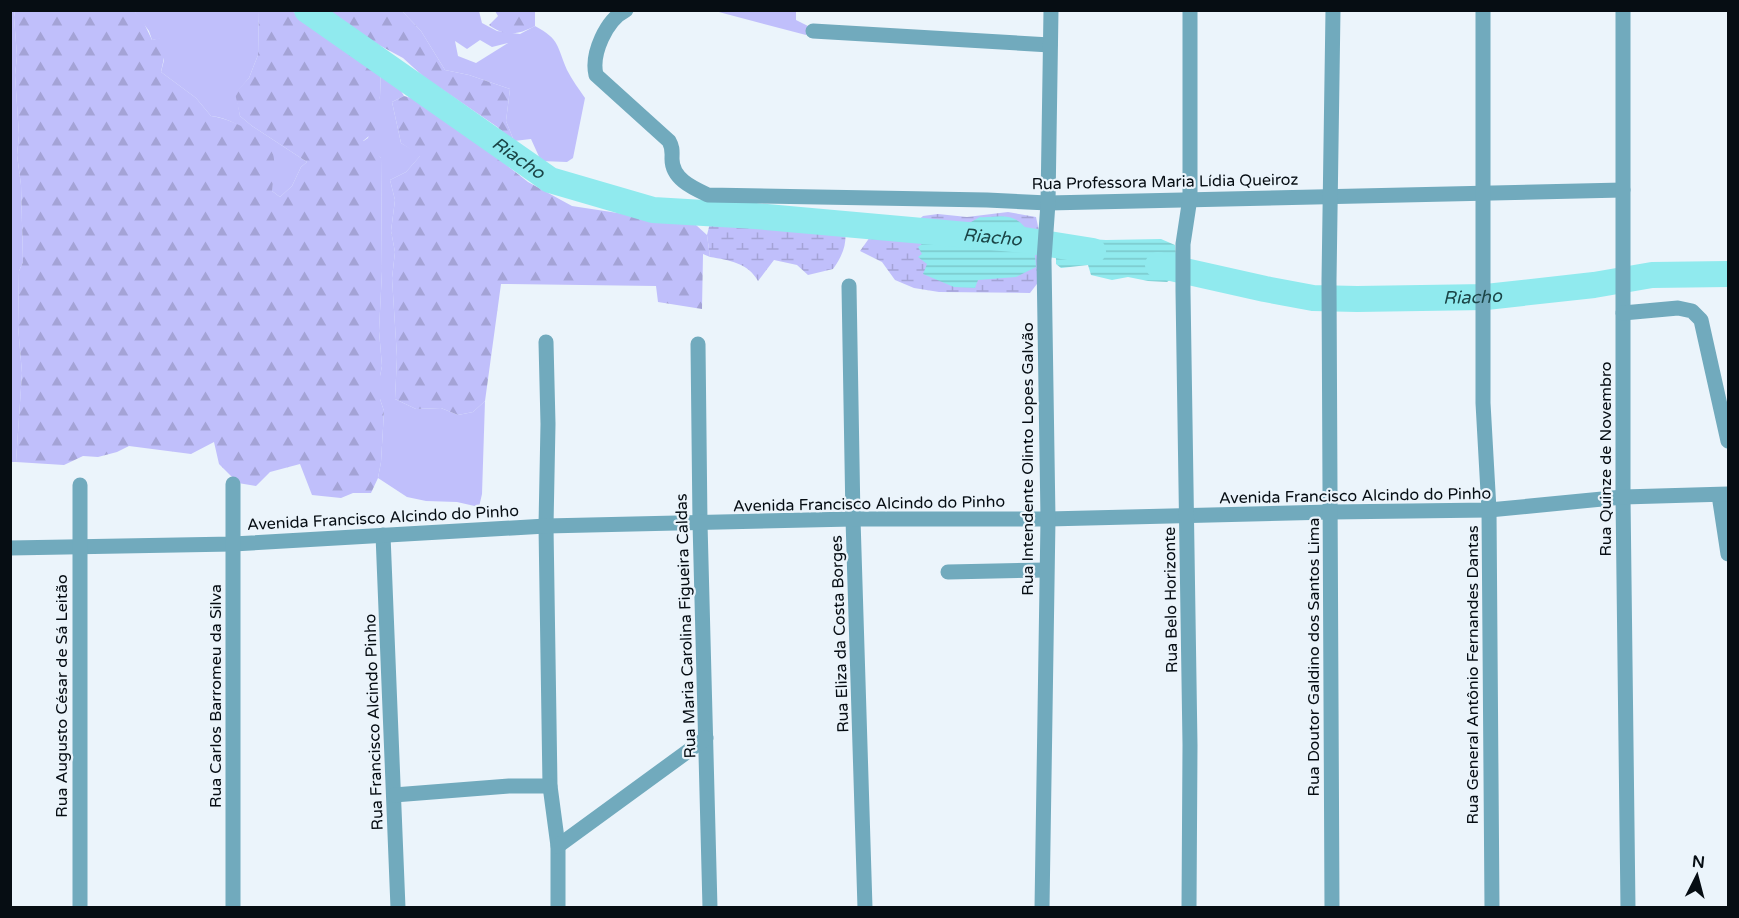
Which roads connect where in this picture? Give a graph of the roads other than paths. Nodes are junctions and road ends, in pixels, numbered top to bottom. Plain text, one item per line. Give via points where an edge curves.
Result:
1 (626, 10) edge
2 (1051, 10) edge
3 (1190, 10) edge
4 (1333, 10) edge
5 (1483, 10) edge
6 (1623, 10) edge
7 (813, 31) dead end
8 (1050, 45) junction
9 (1623, 190) junction
10 (1481, 193) junction
11 (1330, 197) junction
12 (1190, 198) junction
13 (1048, 202) junction
14 (849, 286) dead end
15 (1623, 313) junction
16 (546, 342) dead end
17 (698, 344) dead end
18 (1728, 441) edge
19 (233, 484) dead end
20 (80, 485) dead end
21 (1724, 494) edge
22 (1623, 498) junction
23 (1489, 510) junction
24 (1331, 512) junction
25 (1187, 517) junction
26 (853, 519) junction
27 (1048, 519) junction
28 (700, 524) junction
29 (546, 526) junction
30 (383, 536) junction
31 (233, 544) junction
32 (79, 547) junction
33 (10, 548) edge
34 (1728, 554) edge
35 (1046, 570) junction
36 (948, 572) dead end
37 (706, 738) junction
38 (550, 786) junction
39 (394, 795) junction
40 (558, 846) junction
41 (80, 908) edge
42 (232, 908) edge
43 (398, 908) edge
44 (558, 908) edge
45 (710, 908) edge
46 (865, 908) edge
47 (1042, 908) edge
48 (1189, 908) edge
49 (1332, 908) edge
50 (1492, 908) edge
51 (1628, 908) edge

1 - 13 street, Rua Professora Maria Lídia Queiroz via 614,19 601,43 596,75 669,141 679,177 708,195
2 - 8 street, Rua Intendente Olinto Lopes Galvão
3 - 12 street
4 - 11 street, Rua Doutor Galdino dos Santos Lima
5 - 10 street, Rua General Antônio Fernandes Dantas
6 - 9 street, Rua Quinze de Novembro
7 - 8 street
8 - 13 street, Rua Intendente Olinto Lopes Galvão
9 - 10 street, Rua Professora Maria Lídia Queiroz
9 - 15 street, Rua Quinze de Novembro
10 - 11 street, Rua Professora Maria Lídia Queiroz
10 - 23 street, Rua General Antônio Fernandes Dantas via 1483,403
11 - 12 street, Rua Professora Maria Lídia Queiroz
11 - 24 street, Rua Doutor Galdino dos Santos Lima
12 - 13 street, Rua Professora Maria Lídia Queiroz
12 - 25 street, Rua Belo Horizonte via 1183,244
13 - 27 street, Rua Intendente Olinto Lopes Galvão via 1044,260
14 - 26 street, Rua Eliza da Costa Borges
15 - 18 street via 1678,308 1692,311 1701,320
15 - 22 street, Rua Quinze de Novembro
16 - 29 street
17 - 28 street, Rua Maria Carolina Figueira Caldas
19 - 31 street, Rua Carlos Barromeu da Silva
20 - 32 street, Rua Augusto César de Sá Leitão
21 - 22 street, Avenida Francisco Alcindo do Pinho
21 - 34 street
22 - 23 street, Avenida Francisco Alcindo do Pinho
22 - 51 street, Rua Quinze de Novembro
23 - 24 street, Avenida Francisco Alcindo do Pinho
23 - 50 street, Rua General Antônio Fernandes Dantas
24 - 25 street, Avenida Francisco Alcindo do Pinho
24 - 49 street, Rua Doutor Galdino dos Santos Lima
25 - 27 street, Avenida Francisco Alcindo do Pinho
25 - 48 street, Rua Belo Horizonte
26 - 27 street, Avenida Francisco Alcindo do Pinho
26 - 28 street, Avenida Francisco Alcindo do Pinho
26 - 46 street, Rua Eliza da Costa Borges
27 - 35 street, Rua Intendente Olinto Lopes Galvão
28 - 29 street, Avenida Francisco Alcindo do Pinho
28 - 37 street, Rua Maria Carolina Figueira Caldas
29 - 30 street, Avenida Francisco Alcindo do Pinho
29 - 38 street
30 - 31 street, Avenida Francisco Alcindo do Pinho
30 - 39 street, Rua Francisco Alcindo Pinho
31 - 32 street, Avenida Francisco Alcindo do Pinho
31 - 42 street, Rua Carlos Barromeu da Silva
32 - 33 street, Avenida Francisco Alcindo do Pinho
32 - 41 street, Rua Augusto César de Sá Leitão
35 - 36 street
35 - 47 street, Rua Intendente Olinto Lopes Galvão
37 - 40 street
37 - 45 street, Rua Maria Carolina Figueira Caldas
38 - 39 street
38 - 40 street
39 - 43 street, Rua Francisco Alcindo Pinho
40 - 44 street

